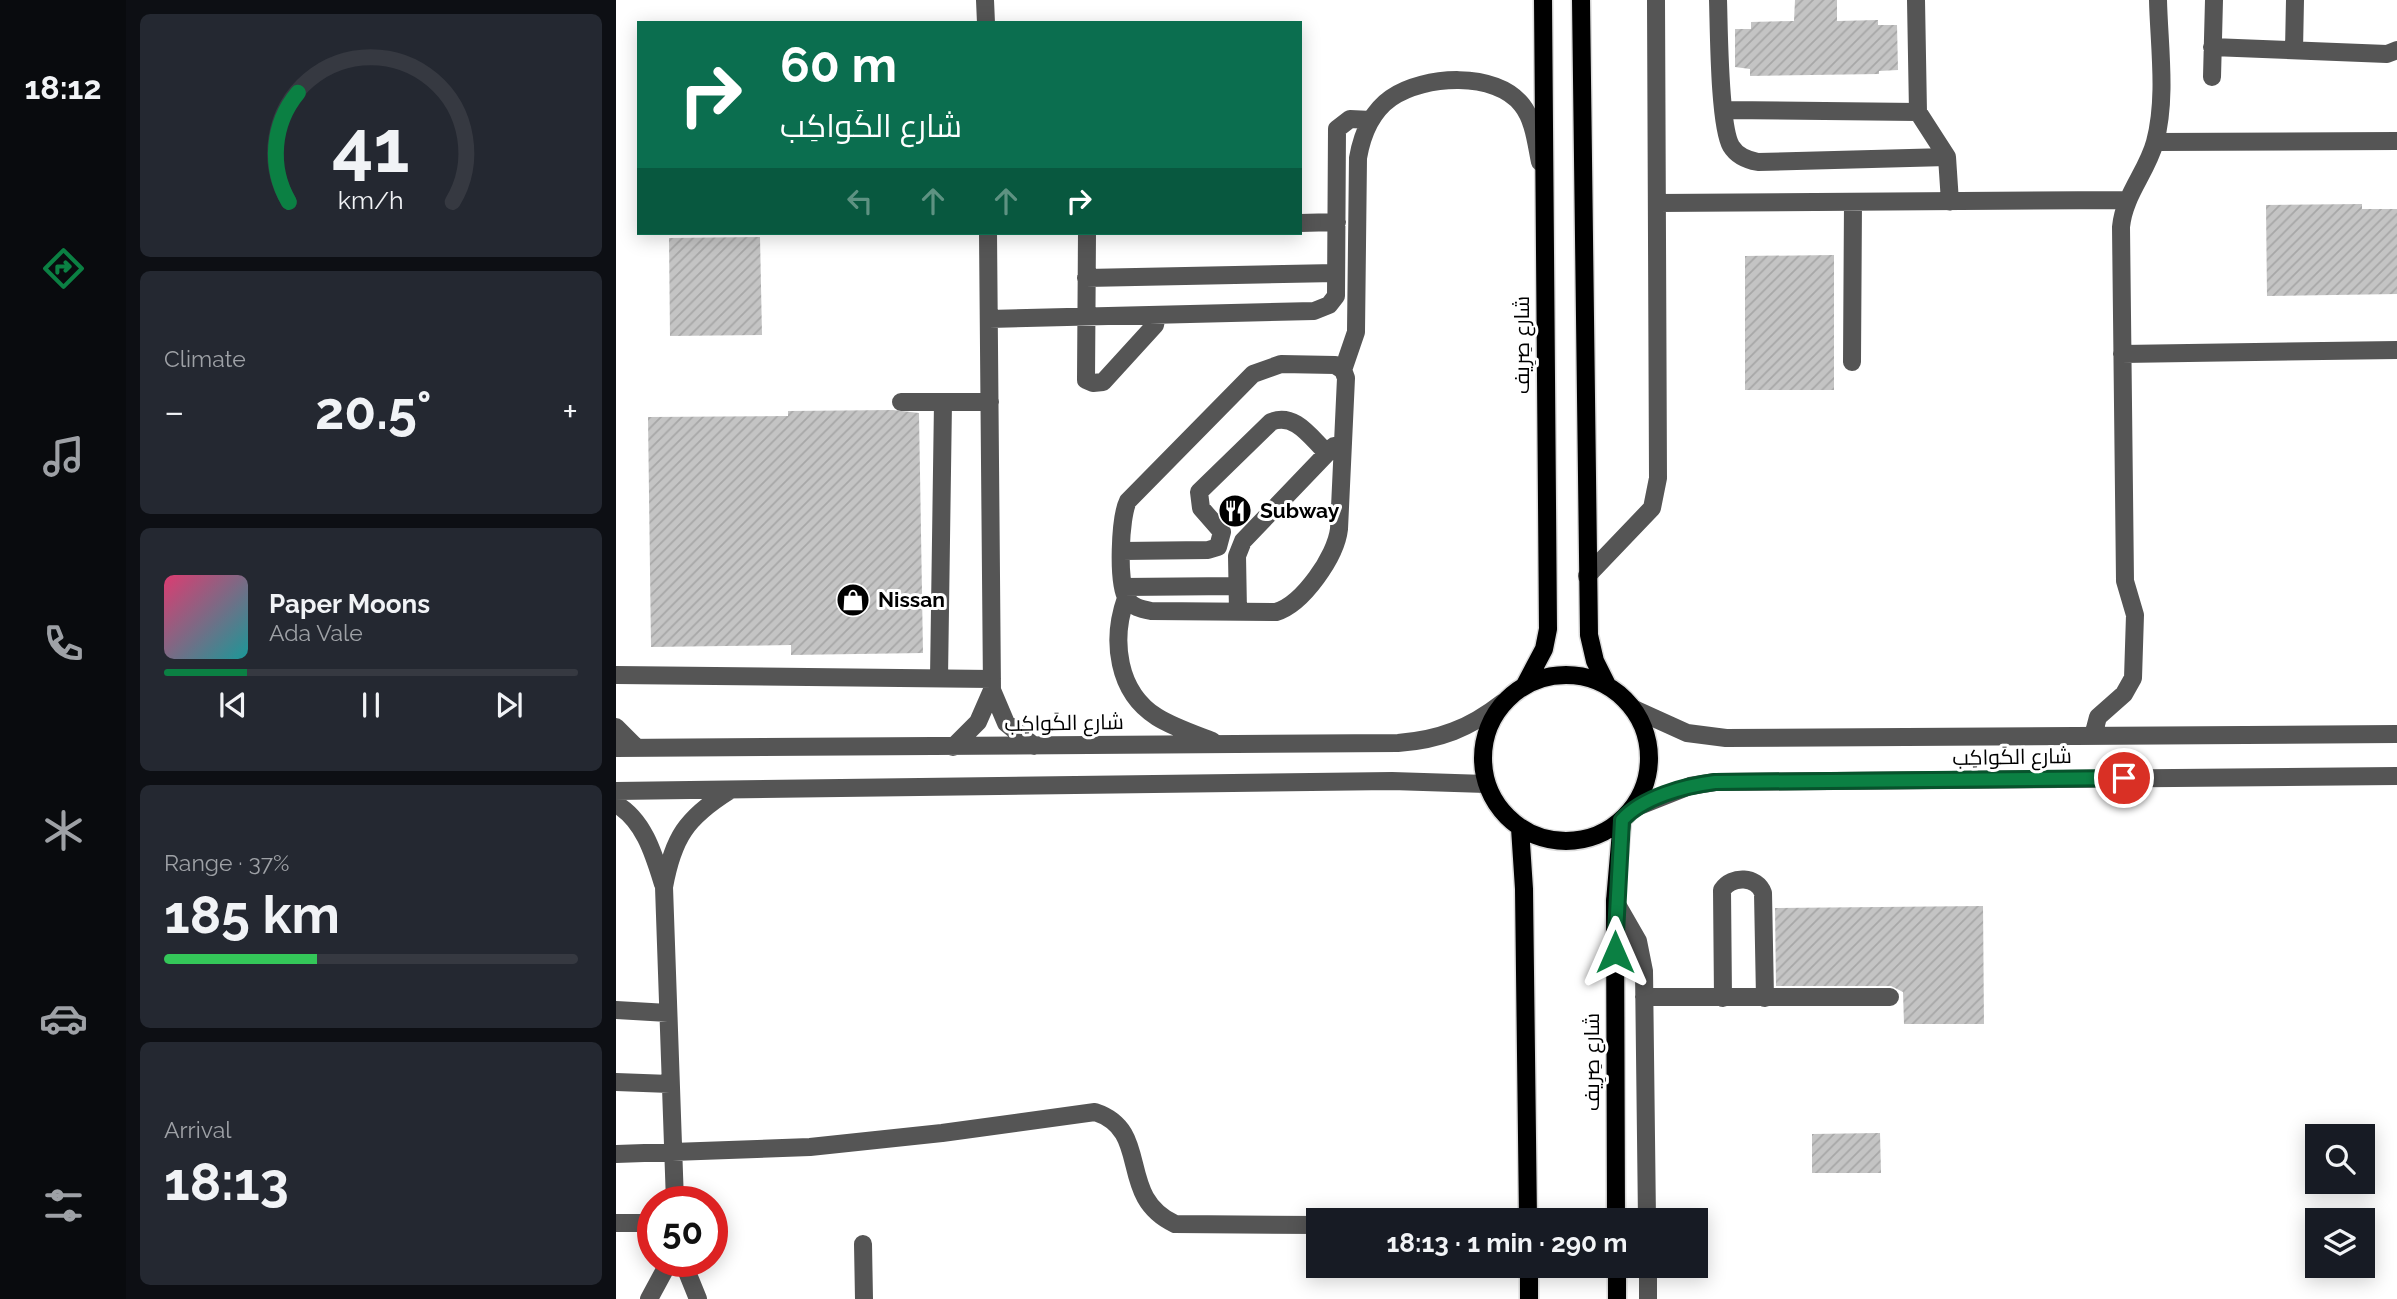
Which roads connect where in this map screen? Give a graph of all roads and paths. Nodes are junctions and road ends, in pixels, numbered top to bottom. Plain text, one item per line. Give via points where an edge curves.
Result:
1 (985, 0) edge
2 (1543, 0) edge
3 (1581, 0) edge
4 (1656, 0) edge
5 (1718, 0) edge
6 (1916, 0) edge
7 (2158, 0) edge
8 (2214, 0) edge
9 (2295, 0) edge
10 (986, 21) edge
11 (2212, 47) junction
12 (2294, 50) junction
13 (2397, 50) edge
14 (2211, 77) dead end
15 (1724, 110) junction
16 (1917, 111) junction
17 (1371, 120) junction
18 (2397, 141) edge
19 (2155, 142) junction
20 (1947, 157) junction
21 (1544, 179) junction
22 (2126, 200) junction
23 (1853, 201) junction
24 (1950, 202) junction
25 (1657, 203) junction
26 (1337, 222) junction
27 (1302, 223) edge
28 (988, 235) edge
29 (1087, 235) edge
30 (1336, 273) junction
31 (1086, 278) junction
32 (1157, 315) junction
33 (1086, 317) junction
34 (989, 319) junction
35 (2397, 350) edge
36 (2122, 354) junction
37 (1852, 362) dead end
38 (1343, 370) junction
39 (901, 402) dead end
40 (943, 402) junction
41 (990, 402) junction
42 (1344, 436) junction
43 (1327, 453) junction
44 (1122, 551) junction
45 (1587, 576) junction
46 (1237, 586) junction
47 (1124, 593) junction
48 (1238, 611) junction
49 (616, 675) edge
50 (939, 678) junction
51 (992, 684) junction
52 (1525, 685) junction
53 (1606, 685) junction
54 (1503, 703) junction
55 (1634, 709) junction
56 (616, 727) edge
57 (2397, 734) edge
58 (2093, 736) junction
59 (1219, 744) junction
60 (1034, 746) junction
61 (953, 747) junction
62 (616, 748) edge
63 (637, 748) junction
64 (2397, 776) edge
65 (1486, 784) junction
66 (616, 791) edge
67 (729, 791) junction
68 (616, 804) edge
69 (1627, 814) junction
70 (1520, 828) junction
71 (664, 887) junction
72 (1615, 901) junction
73 (1644, 997) junction
74 (1890, 997) dead end
75 (1723, 998) junction
76 (1765, 998) junction
77 (616, 1010) edge
78 (668, 1013) junction
79 (616, 1082) edge
80 (670, 1084) junction
81 (616, 1154) edge
82 (673, 1154) junction
83 (674, 1186) edge
84 (1528, 1208) edge
85 (1616, 1208) edge
86 (1647, 1208) edge
87 (616, 1223) edge
88 (637, 1223) edge
89 (1306, 1225) edge
90 (863, 1244) dead end
91 (661, 1277) edge
92 (690, 1277) edge
93 (1529, 1278) edge
94 (1617, 1278) edge
95 (1648, 1278) edge
96 (649, 1299) edge
97 (698, 1299) edge
98 (864, 1299) edge
99 (1529, 1299) edge
100 (1617, 1299) edge
101 (1648, 1299) edge

1 - 10 street
2 - 21 main road, شارع صِرِيف
3 - 45 main road
4 - 25 street
5 - 15 street
6 - 16 street
7 - 19 street via 2160,110
8 - 11 street
9 - 12 street
11 - 12 street
11 - 14 street
12 - 13 street via 2387,54
15 - 16 street
15 - 20 street via 1731,145 1745,160
16 - 20 street
17 - 21 street via 1389,99 1419,86 1456,81 1493,85 1515,97 1529,115
17 - 26 street via 1350,119 1337,129
17 - 38 street via 1358,158 1356,332
18 - 19 street
19 - 22 street
20 - 24 street
21 - 52 main road, شارع صِرِيف via 1548,629 1544,649
22 - 24 street
22 - 36 street via 2121,227
23 - 24 street
23 - 25 street
23 - 37 street
25 - 45 street via 1658,478 1652,508
26 - 27 street
26 - 30 street
28 - 34 street
29 - 31 street
30 - 31 street
30 - 32 street via 1336,296 1314,311
31 - 33 street
32 - 33 street
32 - 33 street via 1155,325 1103,382 1093,383 1086,380
33 - 34 street
34 - 41 street
35 - 36 street
36 - 58 street via 2125,582 2135,615 2134,669 2124,694 2098,717
38 - 42 street
38 - 44 street via 1331,365 1281,364 1253,374 1128,500 1122,519
39 - 40 street
40 - 41 street
40 - 50 street
41 - 51 street
42 - 43 street
42 - 48 street via 1339,529 1333,553 1289,607 1276,612
43 - 44 street via 1294,422 1271,422 1199,492 1201,508 1222,532 1218,547
43 - 46 street via 1242,541
44 - 47 street
45 - 53 main road via 1591,649
46 - 47 street
46 - 48 street
47 - 48 street via 1134,606 1151,611
47 - 59 street via 1120,661 1133,694 1159,719
49 - 50 street
50 - 51 street
51 - 60 street via 1006,723
51 - 61 street via 978,722
52 - 53 main road via 1566,675
52 - 54 main road
53 - 55 main road
54 - 59 street, شارع الكَواكِب via 1464,728 1420,741
54 - 65 main road via 1483,741
55 - 58 street, شارع الكَواكِب via 1669,728 1706,737
55 - 69 main road via 1648,742 1649,759 1642,793
56 - 63 street
57 - 58 street, شارع الكَواكِب
59 - 60 street, شارع الكَواكِب
60 - 61 street, شارع الكَواكِب
61 - 63 street, شارع الكَواكِب
62 - 63 street, شارع الكَواكِب
64 - 69 street, شارع الكَواكِب via 1715,782 1690,786
65 - 67 street via 1391,781
65 - 70 main road via 1505,816
66 - 67 street
67 - 71 street via 702,807 682,830 669,858
68 - 71 street via 642,829
69 - 70 main road via 1594,836 1561,841
69 - 72 main road, شارع صِرِيف
70 - 84 main road
71 - 78 street
72 - 73 street via 1638,941
72 - 85 main road, شارع صِرِيف
73 - 75 street
73 - 86 street
74 - 76 street
75 - 76 street
75 - 76 street via 1722,890 1732,881 1753,880 1763,893
77 - 78 street
78 - 80 street
79 - 80 street
80 - 82 street
81 - 82 street
82 - 83 street
82 - 89 street via 823,1146 1095,1112 1120,1126 1146,1203 1158,1216 1175,1224
87 - 88 street
90 - 98 street
91 - 96 street
92 - 97 street
93 - 99 main road
94 - 100 main road
95 - 101 street

